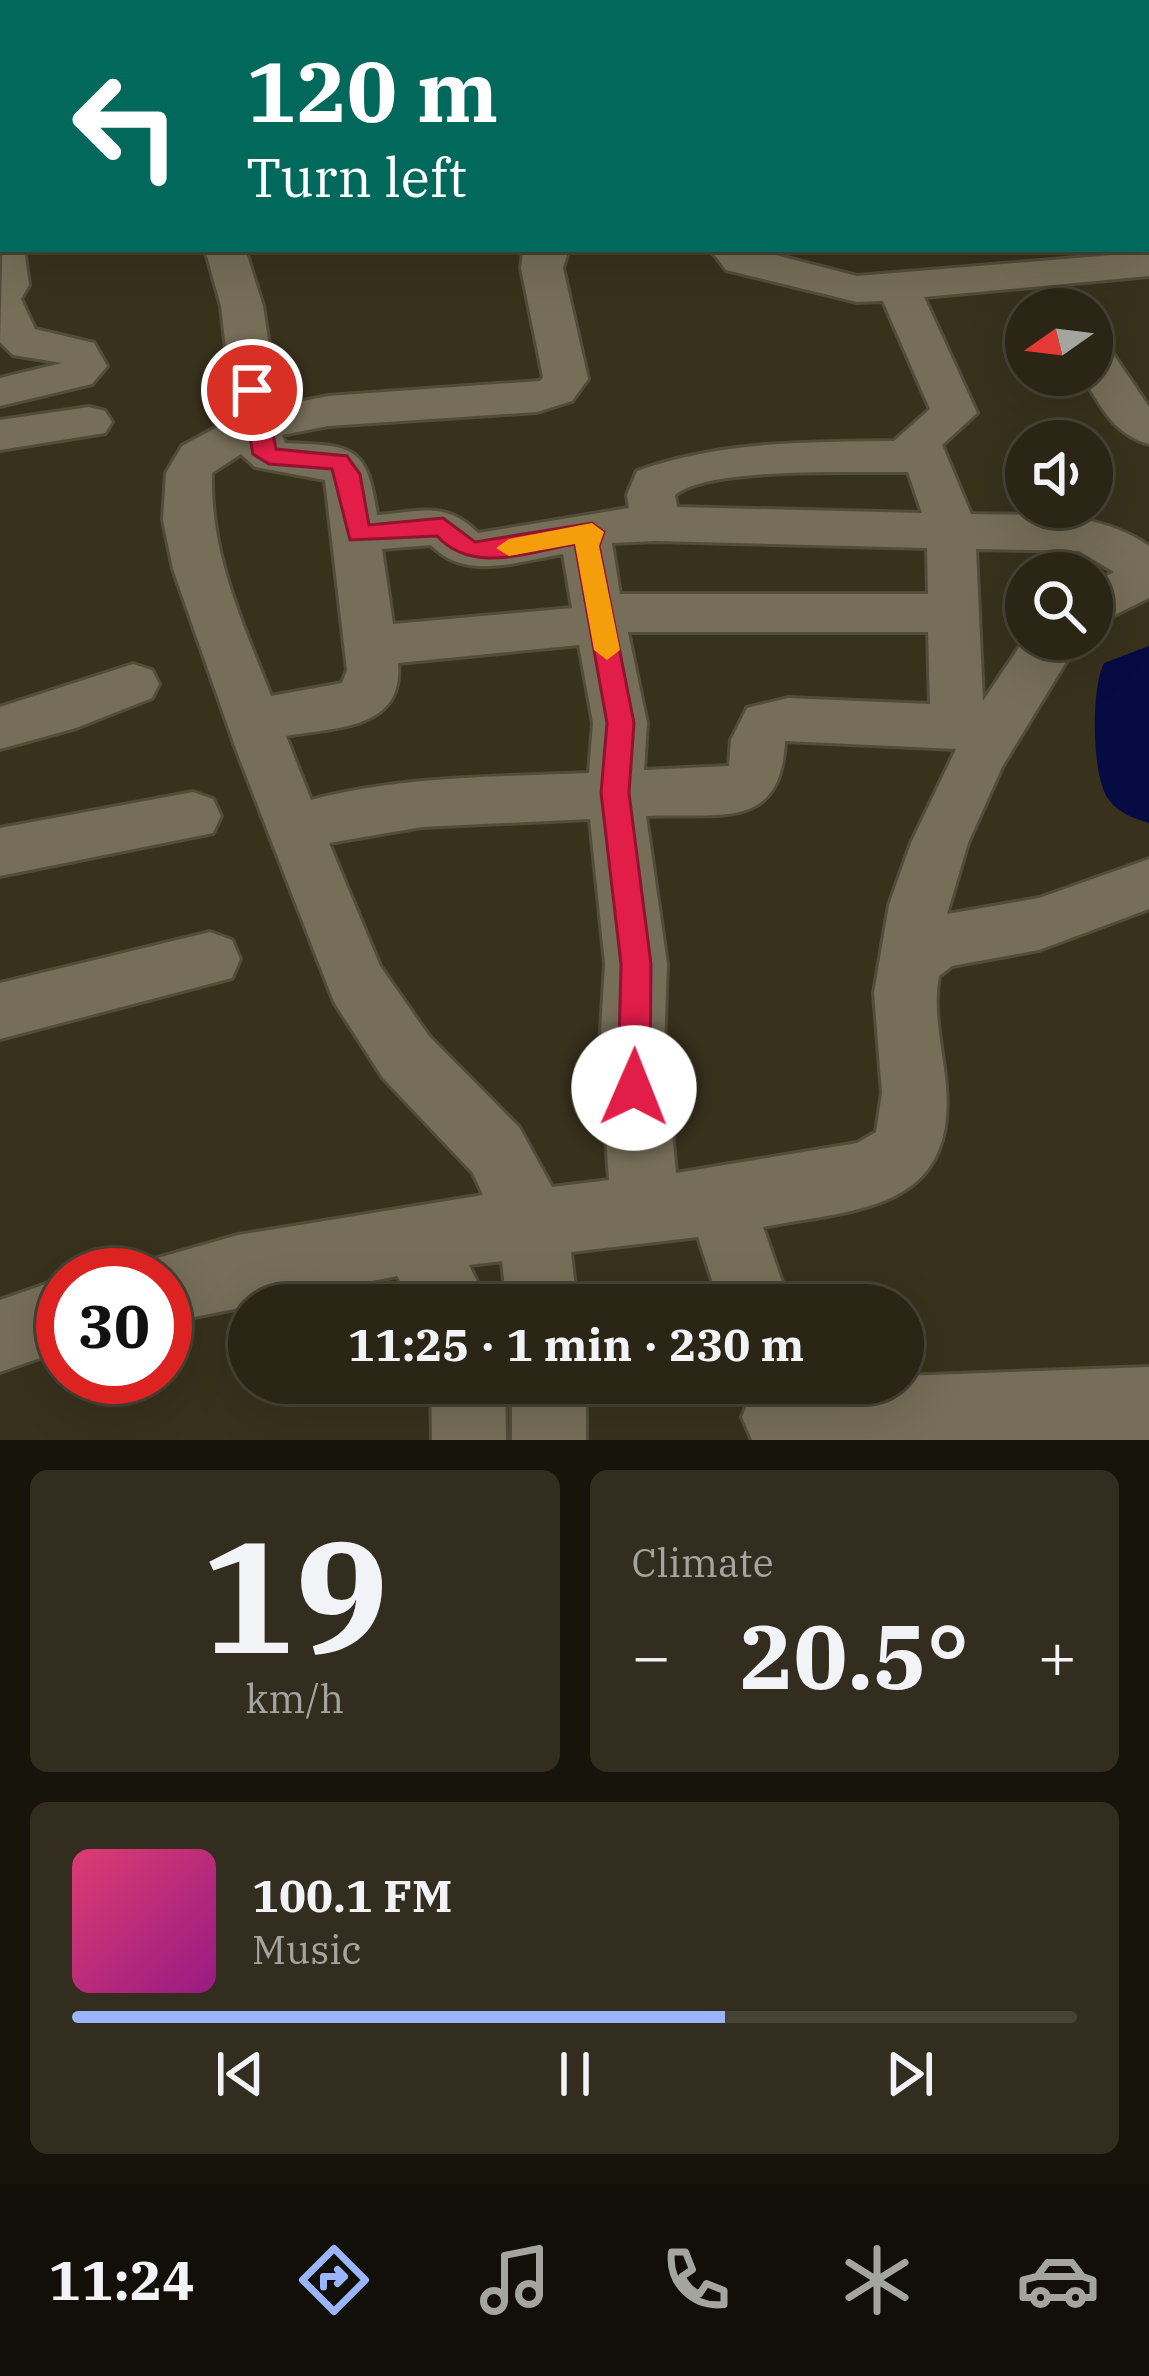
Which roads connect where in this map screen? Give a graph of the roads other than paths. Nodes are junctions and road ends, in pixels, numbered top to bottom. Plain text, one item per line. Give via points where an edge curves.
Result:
1 (4, 252) edge
2 (226, 252) edge
3 (543, 252) edge
4 (732, 252) edge
5 (1149, 263) edge
6 (1048, 278) edge
7 (898, 287) junction
8 (1113, 389) edge
9 (0, 392) edge
10 (88, 422) dead end
11 (257, 425) junction
12 (1149, 429) edge
13 (0, 435) edge
14 (920, 456) junction
15 (656, 524) junction
16 (951, 527) junction
17 (592, 532) junction
18 (358, 534) junction
19 (1149, 573) edge
20 (1113, 594) edge
21 (954, 613) junction
22 (601, 619) junction
23 (370, 646) junction
24 (1035, 660) edge
25 (133, 684) dead end
26 (253, 721) junction
27 (0, 728) edge
28 (976, 728) junction
29 (615, 793) junction
30 (193, 816) dead end
31 (295, 828) junction
32 (0, 852) edge
33 (1136, 890) edge
34 (210, 959) dead end
35 (912, 961) junction
36 (0, 1011) edge
37 (720, 1201) junction
38 (645, 1208) junction
39 (472, 1229) junction
40 (192, 1281) edge
41 (458, 1284) edge
42 (523, 1284) edge
43 (748, 1284) edge
44 (36, 1323) edge
45 (0, 1336) edge
46 (468, 1404) edge
47 (549, 1404) edge
48 (1149, 1404) edge
49 (778, 1413) edge
50 (991, 1424) edge
51 (469, 1440) edge
52 (549, 1440) edge

1 - 9 street via 8,285 0,299 22,346 79,352 85,366
2 - 11 street via 242,306
3 - 11 street via 566,379 556,391
4 - 7 street via 740,261 846,286
5 - 6 street
6 - 7 street
7 - 14 street via 954,413 917,441
8 - 12 street
10 - 13 street
11 - 18 street via 269,456 338,462 348,474
11 - 26 street via 198,457 189,473 188,520
14 - 15 street via 672,473 654,482
14 - 16 street
15 - 16 street
15 - 17 street
16 - 19 street via 1079,533 1105,540
16 - 21 street
17 - 18 street via 475,551 443,526
17 - 22 street via 586,546
18 - 23 street
19 - 20 street
21 - 22 street
21 - 28 street
22 - 23 street
22 - 29 street via 620,723
23 - 26 street via 371,692 354,703
24 - 28 street
25 - 27 street
26 - 31 street
28 - 29 street via 788,719 766,723 756,775 743,788
28 - 35 street via 919,904
29 - 31 street via 358,811
29 - 38 street via 636,964 632,1047
30 - 32 street
31 - 39 street via 380,1024 496,1150
33 - 35 street via 1039,924 937,943
34 - 36 street
35 - 37 street via 905,993 914,1093 907,1150 868,1174
37 - 38 street
37 - 43 street
38 - 39 street
39 - 40 street
39 - 41 street
39 - 42 street
44 - 45 street
46 - 51 street
47 - 52 street
48 - 50 street
49 - 50 street

